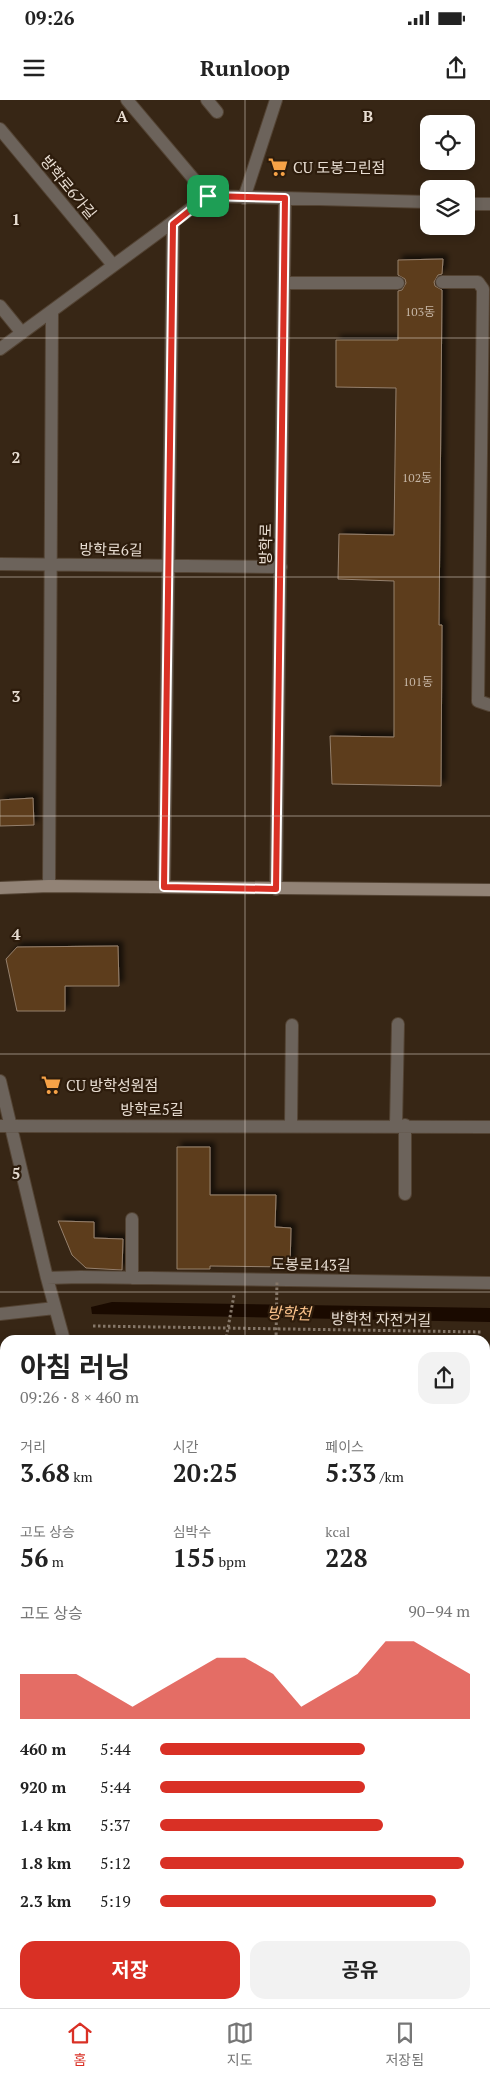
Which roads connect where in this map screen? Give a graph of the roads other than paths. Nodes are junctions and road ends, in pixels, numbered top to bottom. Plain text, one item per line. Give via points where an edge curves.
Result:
1 (127, 100) edge
2 (207, 100) edge
3 (276, 100) edge
4 (217, 112) dead end
5 (0, 129) edge
6 (208, 196) junction
7 (244, 198) junction
8 (285, 198) junction
9 (420, 202) edge
10 (475, 204) edge
11 (490, 204) edge
12 (173, 224) junction
13 (113, 265) junction
14 (442, 282) dead end
15 (284, 283) junction
16 (398, 283) dead end
17 (0, 306) edge
18 (52, 313) junction
19 (22, 333) junction
20 (0, 350) edge
21 (0, 564) edge
22 (52, 564) junction
23 (168, 566) junction
24 (281, 567) junction
25 (490, 706) edge
26 (50, 886) junction
27 (164, 887) junction
28 (0, 888) edge
29 (276, 889) junction
30 (490, 890) edge
31 (398, 1024) dead end
32 (292, 1025) dead end
33 (0, 1081) edge
34 (400, 1125) junction
35 (6, 1126) edge
36 (291, 1126) junction
37 (490, 1127) edge
38 (405, 1194) dead end
39 (132, 1220) dead end
40 (47, 1278) junction
41 (132, 1278) junction
42 (490, 1283) edge
43 (55, 1308) junction
44 (0, 1314) edge
45 (63, 1335) edge

1 - 6 street
2 - 4 street
3 - 7 street
5 - 13 street, 방학로6가길
6 - 7 street
6 - 12 street
7 - 8 street
8 - 9 street
8 - 15 street, 방학로
10 - 11 street
12 - 13 street
12 - 23 street
13 - 18 street
14 - 25 street via 478,282 483,289 478,701
15 - 16 street
15 - 24 street, 방학로
17 - 19 street
18 - 19 street
18 - 22 street
19 - 20 street
21 - 22 street, 방학로6길
22 - 23 street, 방학로6길
22 - 26 street
23 - 24 street, 방학로6길
23 - 27 street
24 - 29 street, 방학로
26 - 27 main road
26 - 28 main road
27 - 29 main road
29 - 30 main road
31 - 34 street
32 - 36 street
33 - 35 street
34 - 36 street, 방학로5길
34 - 37 street, 방학로5길
34 - 38 street
35 - 36 street, 방학로5길
35 - 40 street
39 - 41 street
40 - 41 street, 도봉로143길
40 - 43 street
41 - 42 street, 도봉로143길
43 - 44 street
43 - 45 street

